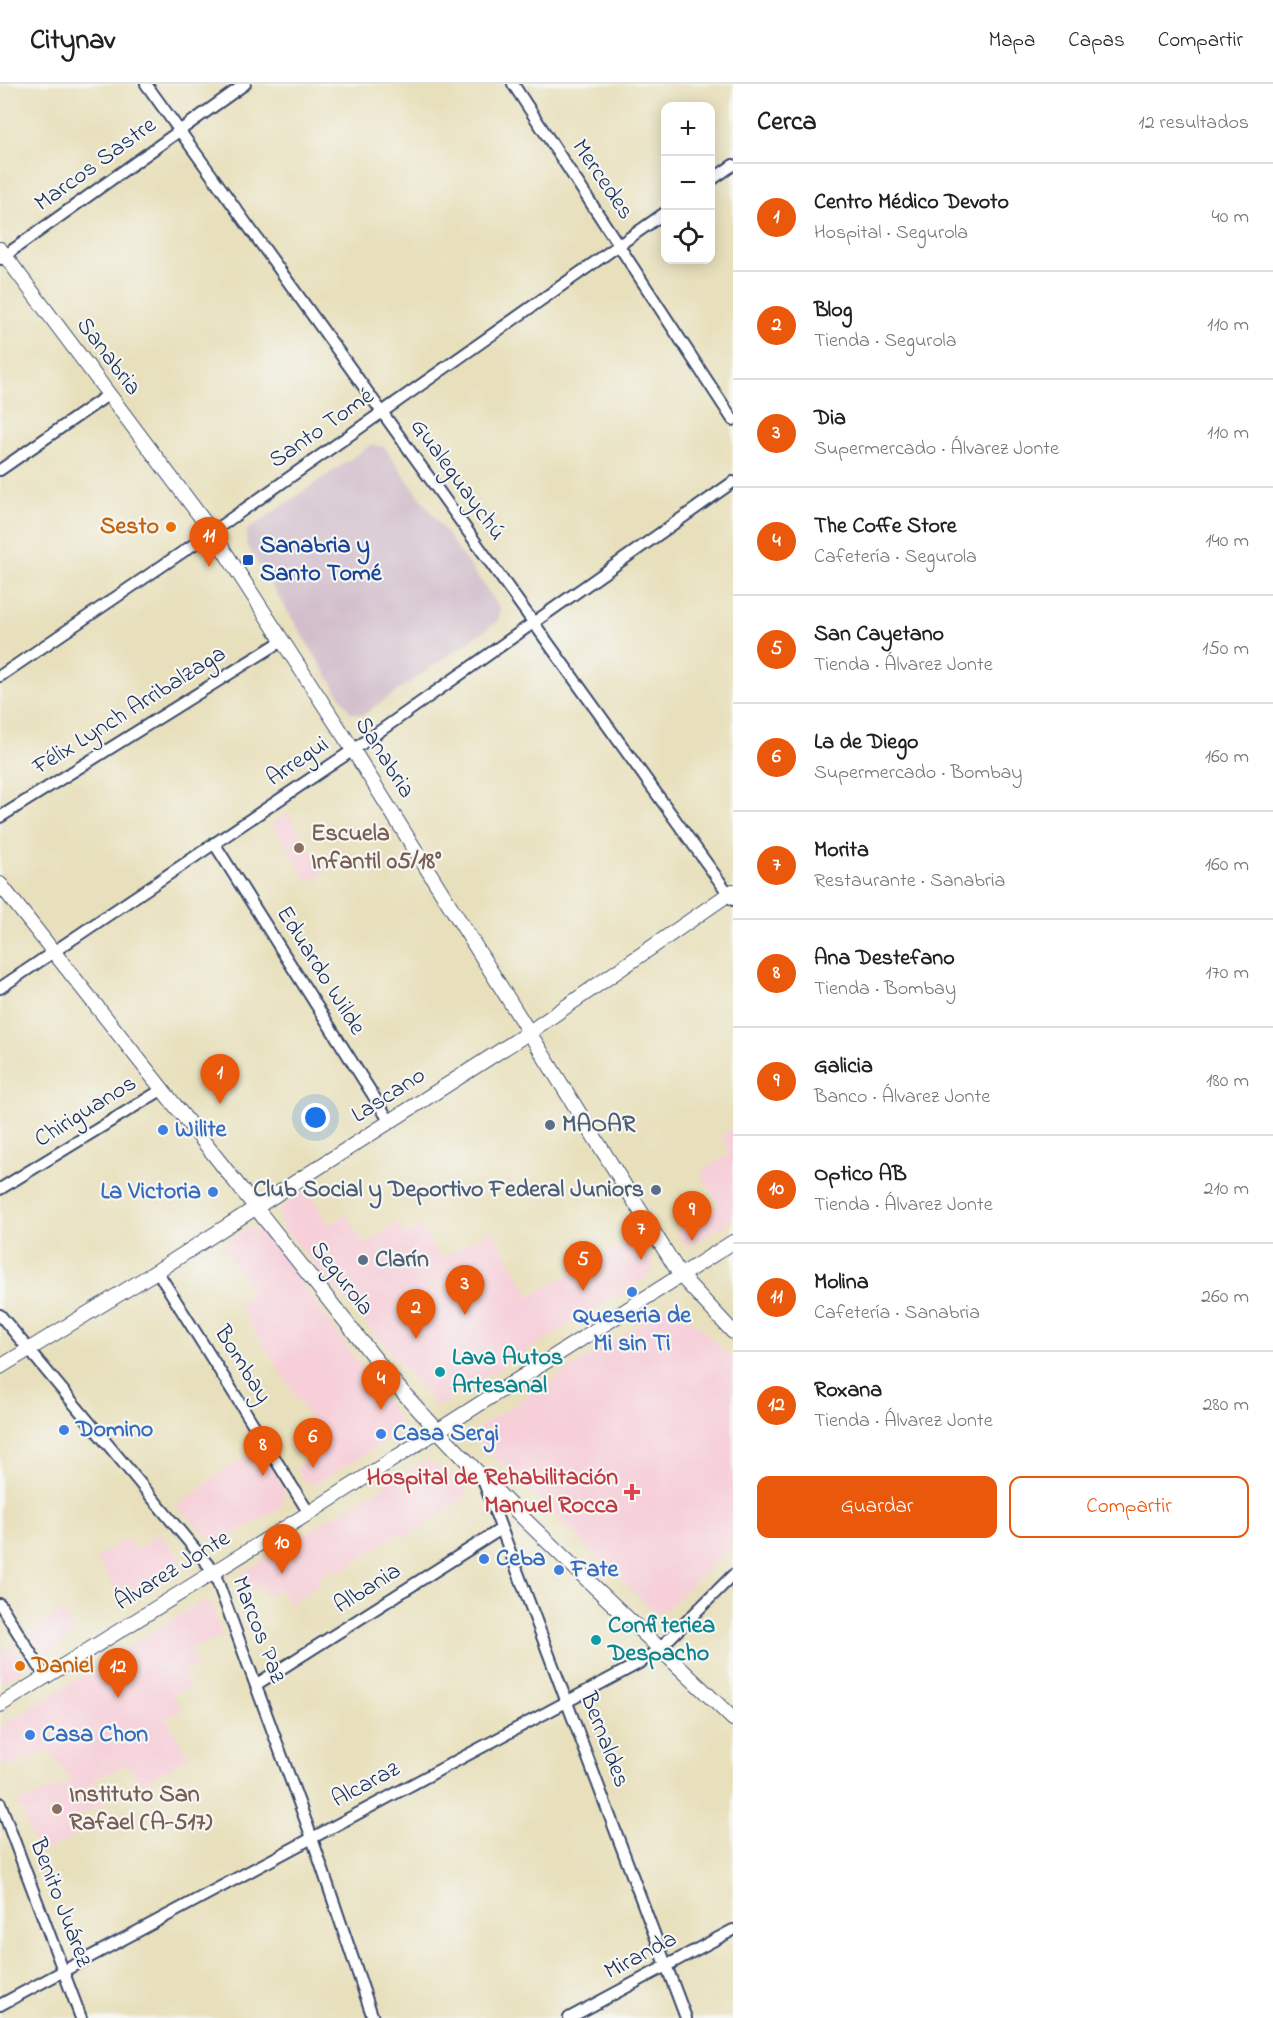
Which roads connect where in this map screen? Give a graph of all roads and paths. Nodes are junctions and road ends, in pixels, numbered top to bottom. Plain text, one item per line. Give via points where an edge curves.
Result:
1 (146, 84) edge
2 (245, 84) edge
3 (513, 84) edge
4 (179, 131) junction
5 (733, 165) edge
6 (715, 178) edge
7 (661, 215) edge
8 (620, 244) junction
9 (2, 255) edge
10 (108, 395) junction
11 (382, 412) junction
12 (733, 420) edge
13 (0, 470) edge
14 (733, 482) edge
15 (212, 532) junction
16 (532, 621) junction
17 (282, 641) junction
18 (0, 676) edge
19 (353, 750) junction
20 (0, 817) edge
21 (214, 843) junction
22 (0, 884) edge
23 (732, 895) edge
24 (53, 951) junction
25 (0, 988) edge
26 (528, 1034) junction
27 (163, 1089) junction
28 (390, 1122) junction
29 (0, 1189) edge
30 (256, 1206) junction
31 (733, 1242) edge
32 (157, 1271) junction
33 (681, 1276) junction
34 (0, 1315) edge
35 (733, 1332) edge
36 (29, 1350) junction
37 (0, 1367) edge
38 (436, 1431) junction
39 (482, 1477) junction
40 (309, 1513) junction
41 (501, 1529) junction
42 (214, 1572) junction
43 (733, 1575) edge
44 (0, 1604) edge
45 (660, 1648) junction
46 (45, 1676) junction
47 (257, 1684) junction
48 (567, 1702) junction
49 (0, 1705) edge
50 (733, 1719) edge
51 (0, 1803) edge
52 (312, 1838) junction
53 (733, 1930) edge
54 (667, 1966) junction
55 (63, 1971) junction
56 (0, 2005) edge
57 (81, 2018) edge
58 (373, 2018) edge
59 (569, 2018) edge
60 (686, 2018) edge

1 - 4 street, Gualeguaychú
2 - 4 street, Marcos Sastre
3 - 8 street, Mercedes
4 - 9 street, Marcos Sastre
4 - 11 street, Gualeguaychú
5 - 6 street
7 - 8 street, Santo Tomé
8 - 11 street, Santo Tomé
8 - 12 street, Mercedes
9 - 10 street, Sanabria
10 - 13 street
10 - 15 street, Sanabria
11 - 15 street, Santo Tomé
11 - 16 street, Gualeguaychú
14 - 16 street, Arregui
15 - 17 street, Sanabria
15 - 18 street, Santo Tomé
16 - 19 street, Arregui
16 - 23 street, Gualeguaychú
17 - 19 street, Sanabria
17 - 20 street, Félix Lynch Arribalzaga
19 - 21 street, Arregui
19 - 26 street, Sanabria
21 - 24 street, Arregui
21 - 28 street, Eduardo Wilde
22 - 24 street, Segurola
23 - 26 street, Lascano
24 - 25 street, Arregui
24 - 27 street, Segurola
26 - 28 street, Lascano
26 - 33 street, Sanabria
27 - 29 street, Chiriguanos
27 - 30 street, Segurola
28 - 30 street, Lascano
30 - 32 street, Lascano
30 - 38 street, Segurola
31 - 33 street, Álvarez Jonte
32 - 36 street, Lascano
32 - 40 street, Bombay
33 - 35 street, Sanabria
33 - 38 street, Álvarez Jonte
34 - 36 street, Marcos Paz
36 - 37 street, Lascano
36 - 42 street, Marcos Paz
38 - 39 street, Segurola
38 - 40 street, Álvarez Jonte
39 - 41 street, Bernaldes
39 - 45 street, Segurola
40 - 42 street, Álvarez Jonte
41 - 47 street, Albania
41 - 48 street, Bernaldes
42 - 46 street, Álvarez Jonte
42 - 47 street, Marcos Paz
43 - 45 street, Alcaraz
44 - 46 street
45 - 48 street, Alcaraz
45 - 50 street, Segurola
46 - 49 street, Álvarez Jonte
47 - 52 street, Marcos Paz
48 - 52 street, Alcaraz
48 - 54 street, Bernaldes
51 - 55 street, Benito Juárez
52 - 55 street, Alcaraz
52 - 58 street, Marcos Paz
53 - 54 street, Miranda
54 - 59 street, Miranda
54 - 60 street, Bernaldes
55 - 56 street, Alcaraz
55 - 57 street, Benito Juárez

